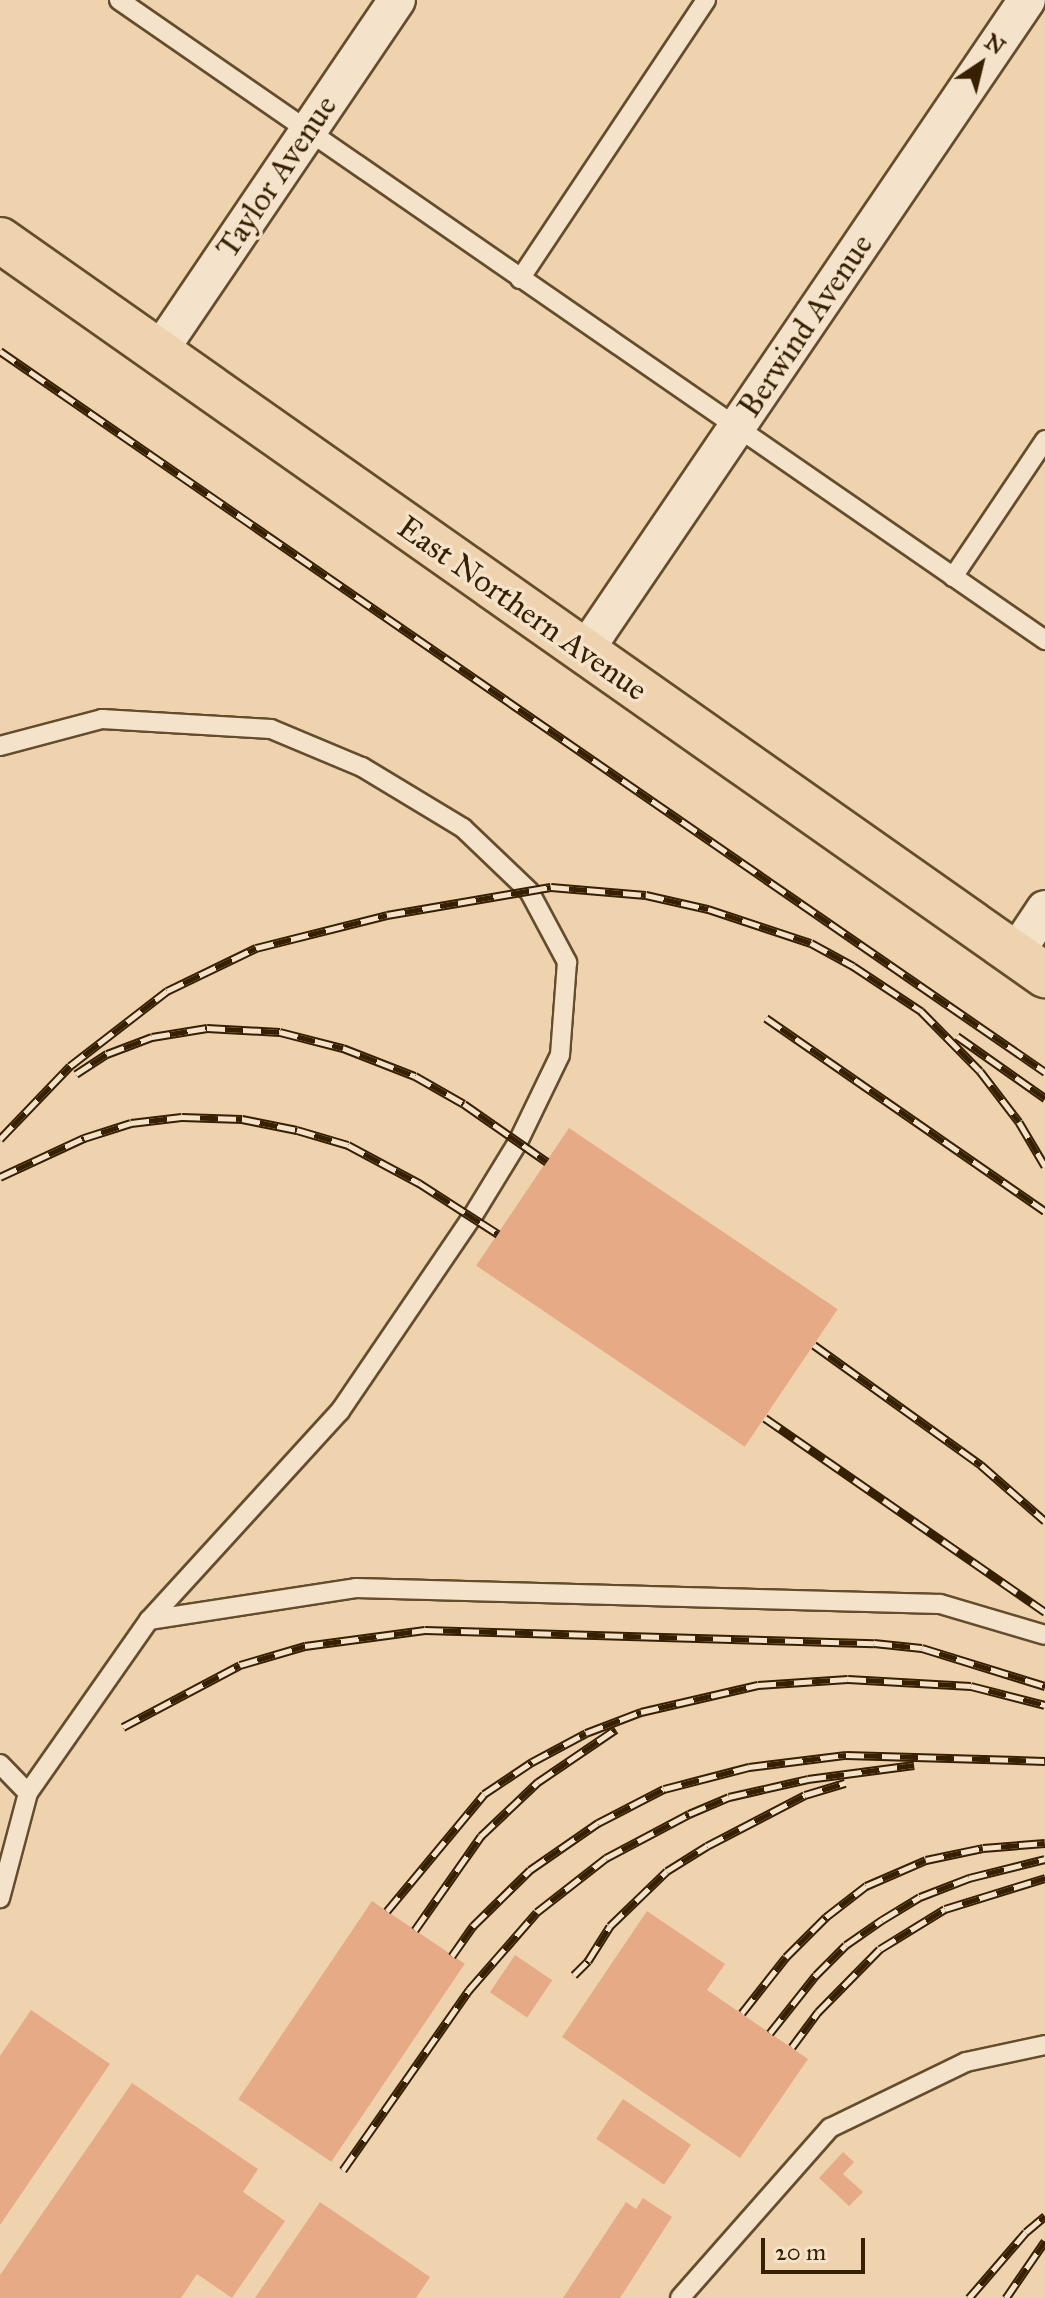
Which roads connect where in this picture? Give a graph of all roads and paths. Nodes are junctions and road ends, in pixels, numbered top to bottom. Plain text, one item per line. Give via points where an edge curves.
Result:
1 (119, 0) edge
2 (397, 0) edge
3 (706, 0) edge
4 (1027, 0) edge
5 (307, 132) junction
6 (0, 240) edge
7 (520, 279) junction
8 (158, 353) junction
9 (736, 428) junction
10 (1045, 440) edge
11 (953, 577) junction
12 (1045, 640) edge
13 (584, 652) junction
14 (0, 746) edge
15 (1045, 909) edge
16 (1030, 965) edge
17 (149, 1620) junction
18 (1045, 1635) edge
19 (0, 1764) edge
20 (28, 1793) junction
21 (0, 1898) edge
22 (1045, 2045) edge
23 (680, 2298) edge

1 - 5 lane
2 - 5 street, Taylor Avenue
3 - 7 lane
4 - 9 street, Berwind Avenue
5 - 7 lane
5 - 8 street, Taylor Avenue
6 - 8 main road, East Northern Avenue
7 - 9 lane
8 - 13 main road, East Northern Avenue
9 - 11 lane
9 - 13 street, Berwind Avenue
10 - 11 lane
11 - 12 lane
13 - 16 main road, East Northern Avenue
14 - 17 lane via 102,719 271,729 362,767 463,828 529,891 567,962 560,1055 518,1142 472,1217 340,1411
15 - 16 street
17 - 18 lane via 356,1588 940,1604
17 - 20 lane
19 - 20 lane
20 - 21 lane
22 - 23 lane via 966,2062 830,2128

